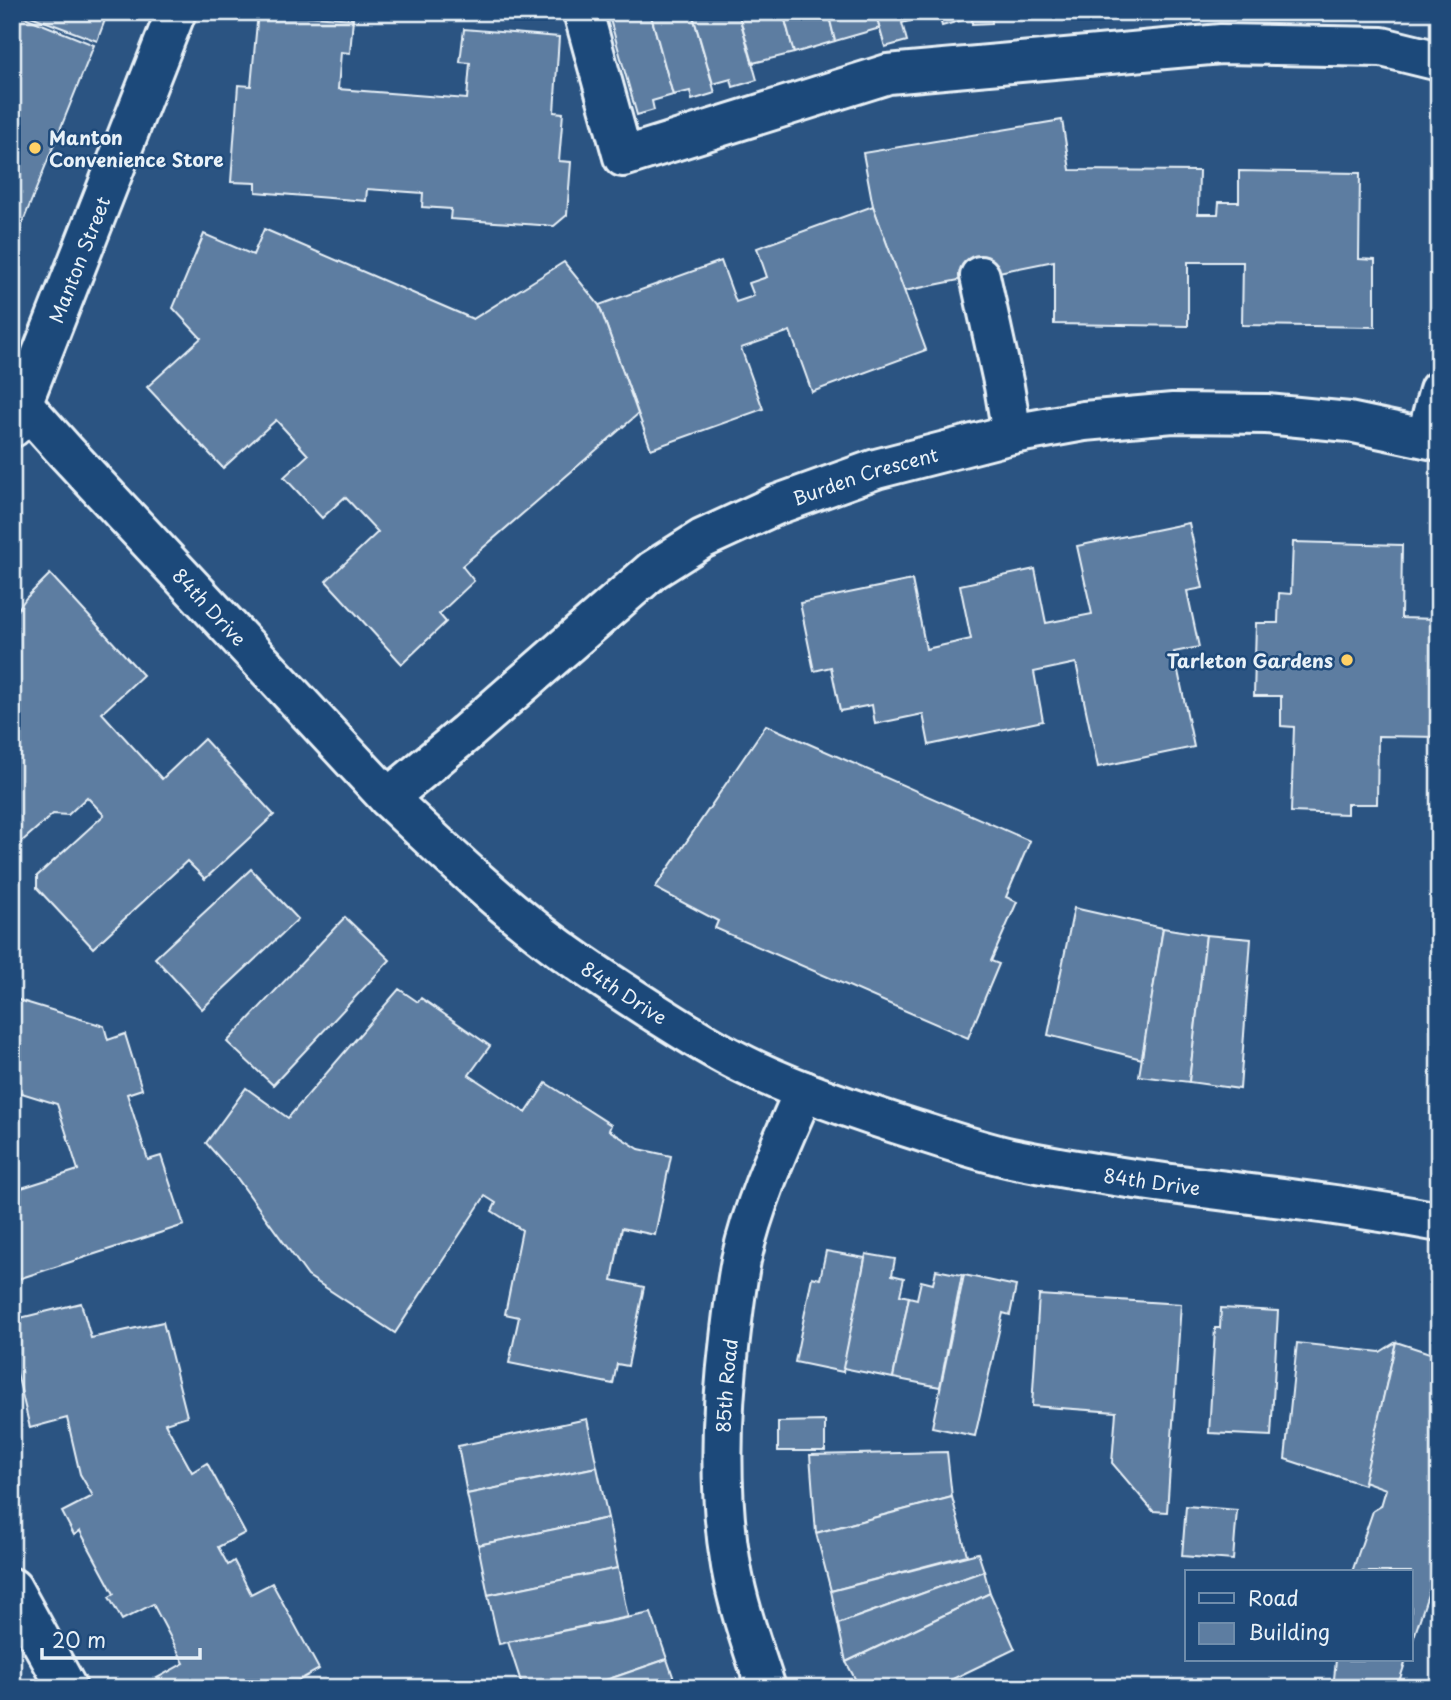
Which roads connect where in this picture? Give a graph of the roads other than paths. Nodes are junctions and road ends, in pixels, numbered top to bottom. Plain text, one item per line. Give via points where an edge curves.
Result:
1 (176, 12) edge
2 (583, 12) edge
3 (1439, 61) edge
4 (980, 276) dead end
5 (1439, 390) edge
6 (16, 409) edge
7 (1012, 434) junction
8 (1433, 440) edge
9 (388, 798) junction
10 (804, 1091) junction
11 (1439, 1222) edge
12 (12, 1588) edge
13 (66, 1688) edge
14 (766, 1688) edge

1 - 6 street, Manton Street
2 - 3 street via 623,157 888,74 1221,44 1382,47
4 - 7 street
5 - 8 street
6 - 9 street, 84th Drive via 65,451
7 - 8 street, Burden Crescent via 1084,421 1173,413 1267,414 1349,422
7 - 9 street, Burden Crescent via 876,470 776,505 702,539 653,570
9 - 10 street, 84th Drive via 559,948 707,1046
10 - 11 street, 84th Drive via 885,1121 1009,1157
10 - 14 street, 85th Road via 778,1150 741,1259 726,1367 724,1517 742,1612
12 - 13 street

